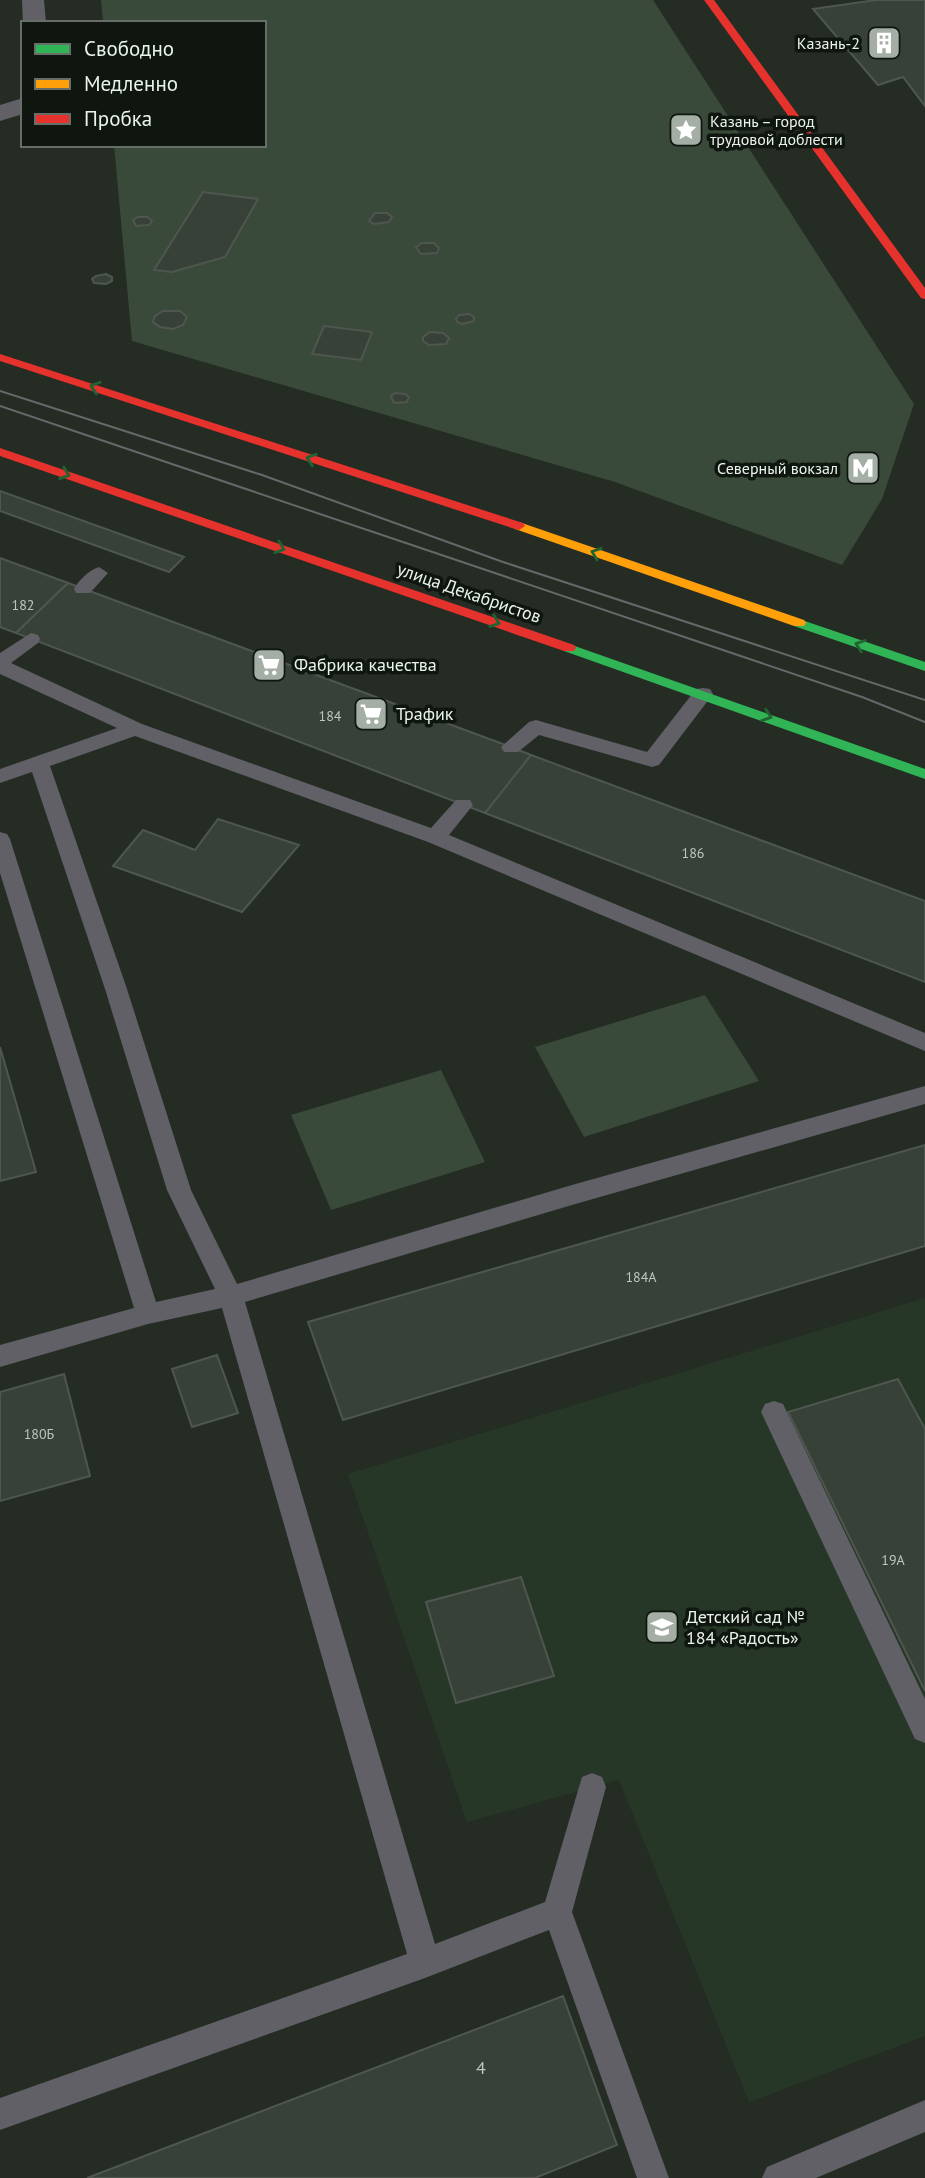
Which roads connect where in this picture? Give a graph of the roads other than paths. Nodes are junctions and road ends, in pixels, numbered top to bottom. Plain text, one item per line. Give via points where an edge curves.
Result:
1 (33, 0) edge
2 (709, 0) edge
3 (34, 21) edge
4 (21, 106) edge
5 (0, 114) edge
6 (925, 296) edge
7 (0, 357) edge
8 (0, 452) edge
9 (99, 573) dead end
10 (83, 589) dead end
11 (31, 639) dead end
12 (0, 664) edge
13 (925, 667) edge
14 (703, 694) junction
15 (135, 729) junction
16 (510, 747) dead end
17 (38, 762) junction
18 (925, 774) edge
19 (0, 776) edge
20 (463, 805) dead end
21 (435, 837) junction
22 (0, 839) edge
23 (925, 1042) edge
24 (925, 1095) edge
25 (231, 1296) junction
26 (148, 1314) junction
27 (0, 1356) edge
28 (774, 1412) dead end
29 (925, 1728) edge
30 (593, 1787) dead end
31 (557, 1912) junction
32 (425, 1963) junction
33 (0, 2114) edge
34 (925, 2116) edge
35 (653, 2178) edge
36 (778, 2178) edge

1 - 3 street
2 - 6 main road
4 - 5 street
13 -> 7 main road via 522,527
8 -> 14 main road, улица Декабристов
9 - 10 lane
11 - 12 lane
12 - 15 lane
14 - 16 lane via 652,760 536,727
14 -> 18 main road, улица Декабристов
15 - 17 lane
15 - 21 lane
17 - 19 lane
17 - 25 lane via 179,1189
20 - 21 lane
21 - 23 lane
22 - 26 lane
24 - 25 lane
25 - 26 lane
25 - 32 lane
26 - 27 lane
28 - 29 lane
30 - 31 lane
31 - 32 lane
31 - 35 lane
32 - 33 lane
34 - 36 lane

